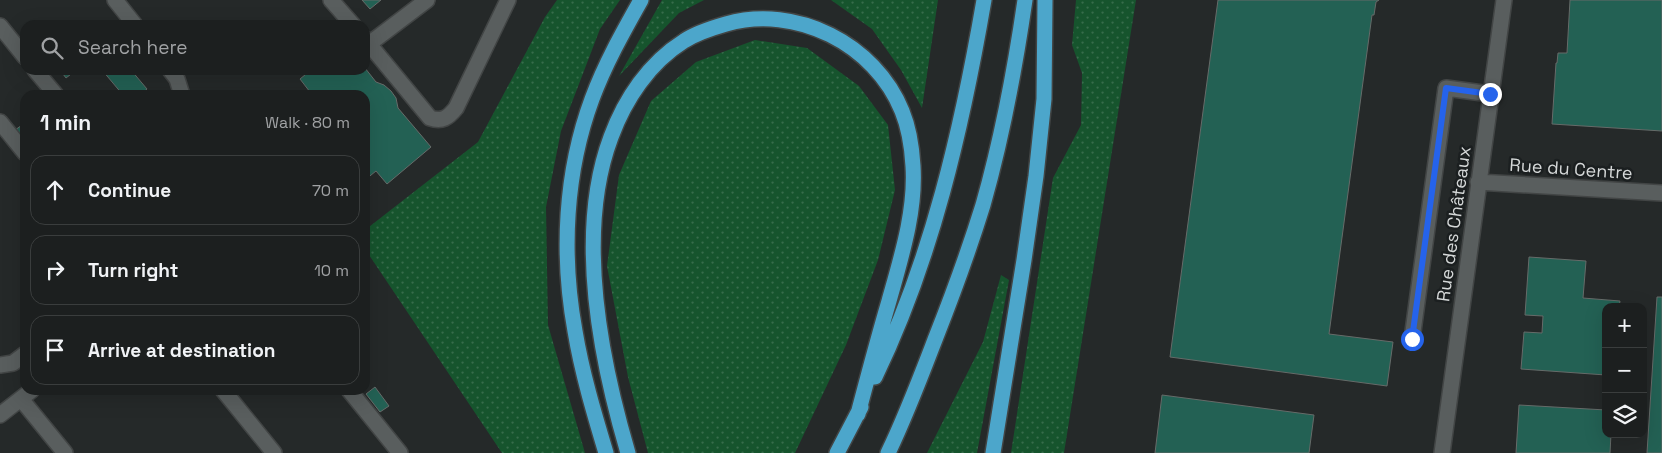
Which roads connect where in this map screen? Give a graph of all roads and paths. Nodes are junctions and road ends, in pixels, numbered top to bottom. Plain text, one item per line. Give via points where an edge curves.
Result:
1 (116, 0) edge
2 (331, 0) edge
3 (427, 0) edge
4 (508, 0) edge
5 (641, 0) edge
6 (984, 0) edge
7 (1025, 0) edge
8 (1046, 0) edge
9 (1504, 0) edge
10 (131, 20) edge
11 (349, 20) edge
12 (0, 26) edge
13 (370, 40) edge
14 (370, 46) edge
15 (20, 51) edge
16 (40, 75) edge
17 (174, 75) edge
18 (52, 90) edge
19 (180, 90) edge
20 (1490, 94) junction
21 (0, 122) edge
22 (20, 147) edge
23 (1478, 182) junction
24 (1662, 194) edge
25 (1412, 339) dead end
26 (20, 358) edge
27 (0, 365) edge
28 (27, 395) edge
29 (227, 395) edge
30 (353, 395) edge
31 (858, 414) junction
32 (0, 415) edge
33 (65, 453) edge
34 (274, 453) edge
35 (400, 453) edge
36 (606, 453) edge
37 (628, 453) edge
38 (837, 453) edge
39 (888, 453) edge
40 (993, 453) edge
41 (1442, 453) edge

1 - 10 street
2 - 11 street
3 - 13 street
4 - 14 street via 456,108 445,119 430,118
5 - 36 highway via 592,98 575,159 567,231 568,281 575,332
6 - 31 highway via 961,116 929,239 896,330
7 - 39 highway via 983,203 943,321
8 - 40 highway via 1044,99 1036,176
9 - 20 street, Rue des Châteaux
12 - 15 street
16 - 18 street
17 - 19 street
20 - 23 street, Rue des Châteaux
20 - 25 street via 1446,88
21 - 22 street
23 - 24 street, Rue du Centre
23 - 41 street, Rue des Châteaux
26 - 27 street via 13,363
28 - 32 street
28 - 33 street
29 - 34 street
30 - 35 street
31 - 37 highway via 898,269 912,197 914,166 902,111 874,68 850,45 833,35 806,24 787,21 734,21 684,40 658,62 624,108 605,156 594,214 594,282 605,357
31 - 38 highway

